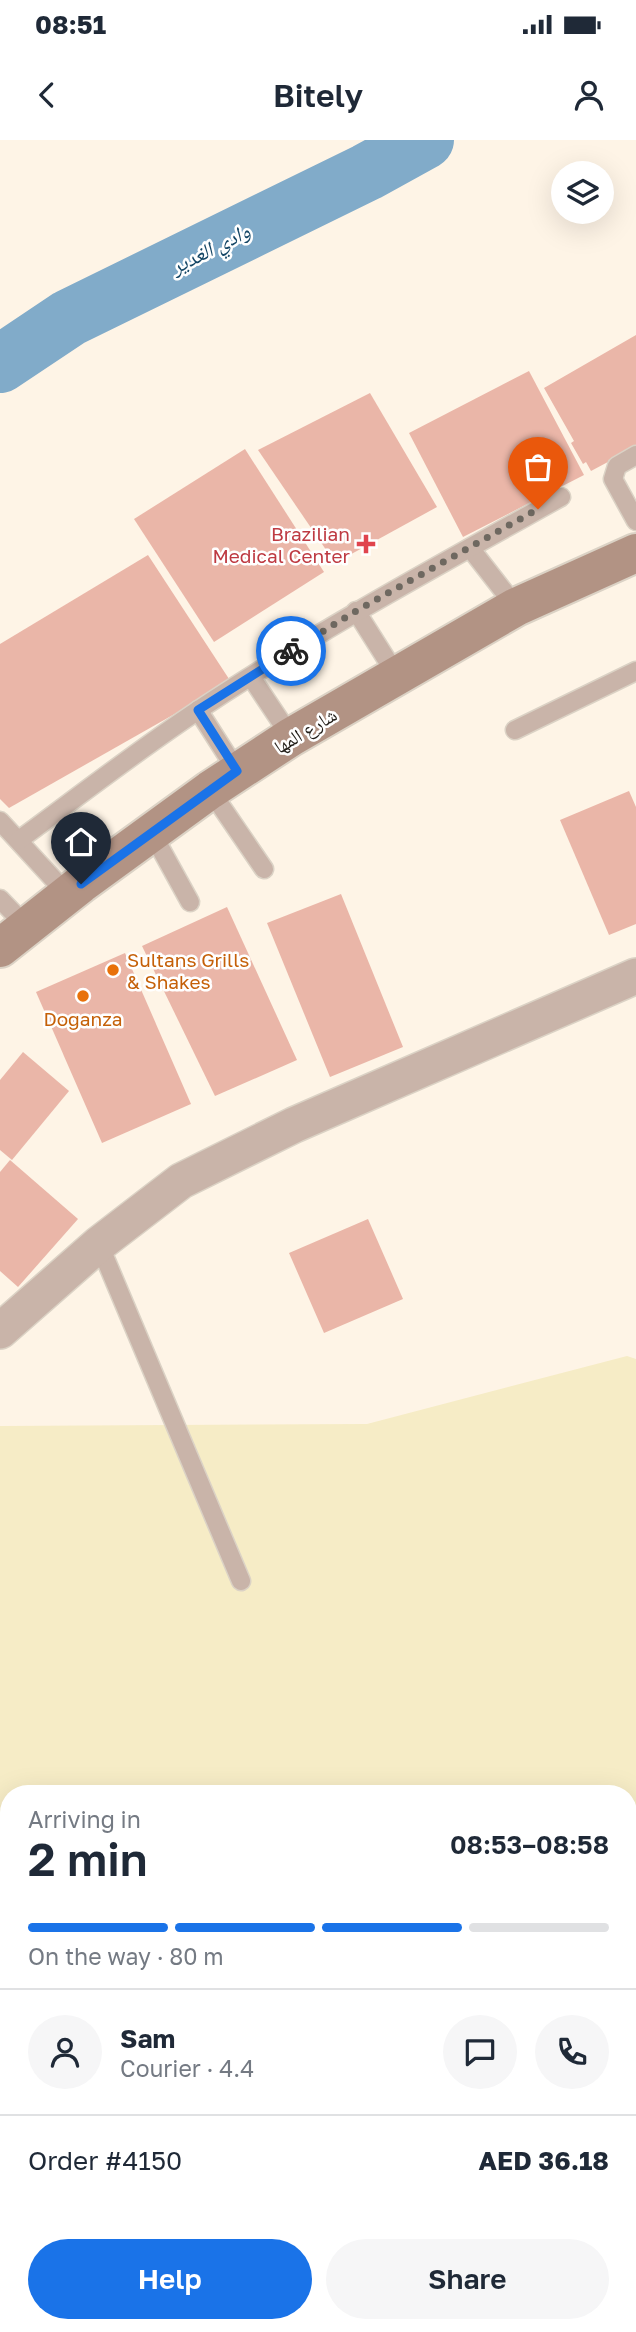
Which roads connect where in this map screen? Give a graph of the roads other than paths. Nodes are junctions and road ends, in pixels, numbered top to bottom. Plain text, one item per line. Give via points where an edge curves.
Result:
1 (636, 456) edge
2 (561, 497) dead end
3 (470, 548) junction
4 (635, 549) edge
5 (516, 607) junction
6 (356, 611) junction
7 (636, 671) edge
8 (397, 676) junction
9 (251, 677) junction
10 (198, 710) junction
11 (515, 730) dead end
12 (291, 737) junction
13 (224, 780) junction
14 (0, 821) edge
15 (152, 833) junction
16 (19, 840) junction
17 (264, 869) dead end
18 (68, 895) junction
19 (0, 899) edge
20 (190, 902) dead end
21 (14, 938) edge
22 (636, 976) edge
23 (99, 1244) junction
24 (0, 1331) edge
25 (241, 1581) dead end

1 - 4 lane via 617,466 613,479
2 - 3 lane
3 - 5 lane
3 - 6 lane
4 - 5 street, شارع المها
5 - 8 street, شارع المها
6 - 8 lane
6 - 9 lane
7 - 11 lane
8 - 12 street, شارع المها
9 - 10 lane
9 - 12 lane
10 - 13 lane
10 - 16 lane
12 - 13 street, شارع المها
13 - 15 street, شارع المها
13 - 17 lane
14 - 16 lane
15 - 18 street, شارع المها
15 - 20 lane
16 - 18 lane
18 - 21 street, شارع المها
19 - 21 lane
22 - 23 street via 233,1153 180,1181
23 - 24 street
23 - 25 lane

